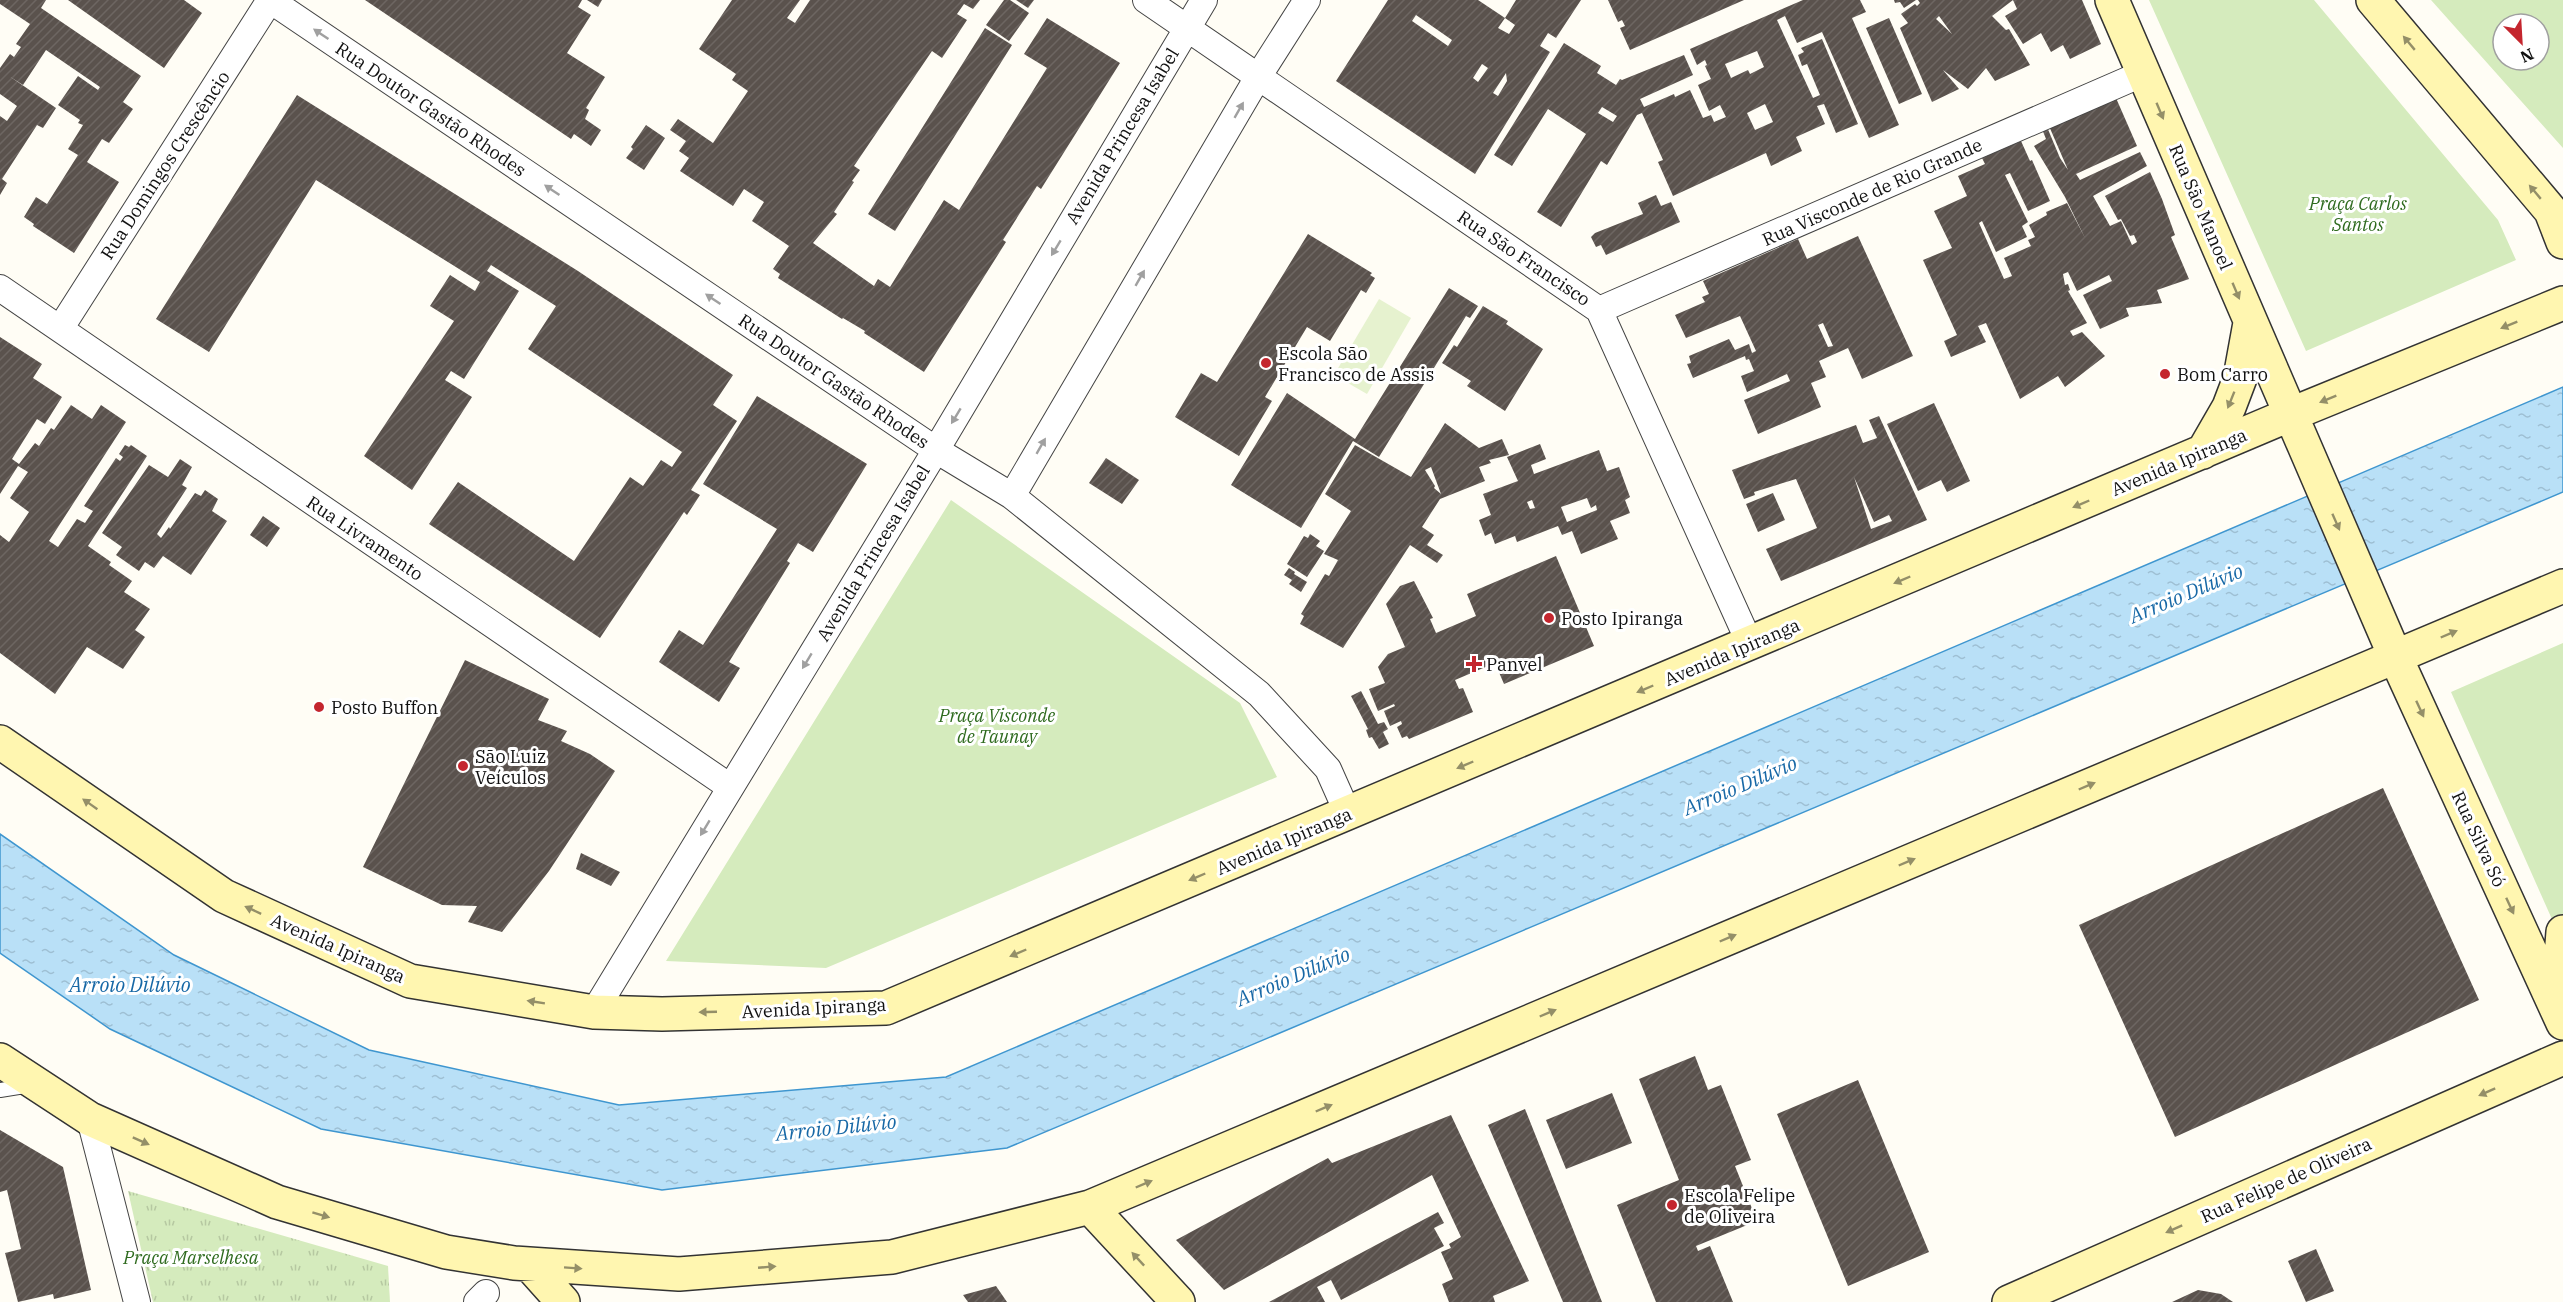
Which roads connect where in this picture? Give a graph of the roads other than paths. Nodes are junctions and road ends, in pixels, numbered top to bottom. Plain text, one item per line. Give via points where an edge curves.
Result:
1 (270, 0) edge
2 (1146, 0) edge
3 (1204, 0) edge
4 (1307, 0) edge
5 (2112, 0) edge
6 (2373, 0) edge
7 (1187, 28) junction
8 (2144, 73) junction
9 (1258, 76) junction
10 (2563, 242) edge
11 (0, 288) edge
12 (2563, 303) edge
13 (1599, 310) junction
14 (2250, 323) junction
15 (60, 329) junction
16 (2289, 415) junction
17 (936, 450) junction
18 (2203, 452) junction
19 (1012, 496) junction
20 (2563, 586) edge
21 (2368, 595) joint
22 (1750, 644) junction
23 (2395, 656) junction
24 (0, 742) edge
25 (729, 787) junction
26 (1348, 814) junction
27 (2563, 932) edge
28 (594, 1012) junction
29 (2560, 1015) edge
30 (2563, 1058) edge
31 (0, 1060) edge
32 (36, 1084) junction
33 (0, 1089) edge
34 (90, 1119) junction
35 (1090, 1207) junction
36 (530, 1265) junction
37 (137, 1302) edge
38 (563, 1302) edge
39 (1178, 1302) edge
40 (2009, 1302) edge

1 - 15 street, Rua Domingos Crescêncio
17 -> 1 street, Rua Doutor Gastão Rhodes
2 - 7 street, Rua São Francisco
3 - 7 street, Avenida Princesa Isabel
4 - 9 street
5 - 8 main road, Rua São Manoel
10 -> 6 main road via 2551,211
7 - 9 street, Rua São Francisco
7 -> 17 street, Avenida Princesa Isabel
8 - 13 street, Rua Visconde de Rio Grande
8 -> 14 main road, Rua São Manoel
9 - 13 street, Rua São Francisco
19 -> 9 street
11 - 15 street, Rua Livramento
12 -> 16 main road, Avenida Ipiranga
13 - 22 street, Rua São Francisco
14 - 16 main road, Rua São Manoel
14 -> 18 main road via 2240,378 2229,407
15 - 25 street, Rua Livramento
16 - 18 main road, Avenida Ipiranga
16 -> 21 main road, Rua São Manoel
17 - 19 street, Rua Doutor Gastão Rhodes
17 -> 25 street, Avenida Princesa Isabel
18 -> 22 main road, Avenida Ipiranga
19 - 26 street, Rua Doutor Gastão Rhodes via 1259,694 1328,769
23 -> 20 main road
21 - 23 main road, Rua Silva Só
22 -> 26 main road, Avenida Ipiranga
23 -> 29 main road, Rua Silva Só
35 -> 23 main road
28 -> 24 main road, Avenida Ipiranga via 410,981 224,896
25 -> 28 street, Avenida Princesa Isabel
26 -> 28 main road, Avenida Ipiranga via 886,1008
27 - 29 main road
30 -> 40 main road, Rua Felipe de Oliveira
31 - 32 main road
32 - 33 lane
32 - 34 main road
34 -> 36 main road via 277,1202 446,1252
34 - 37 street
36 -> 35 main road via 679,1274 892,1257
39 -> 35 main road
36 - 38 main road

